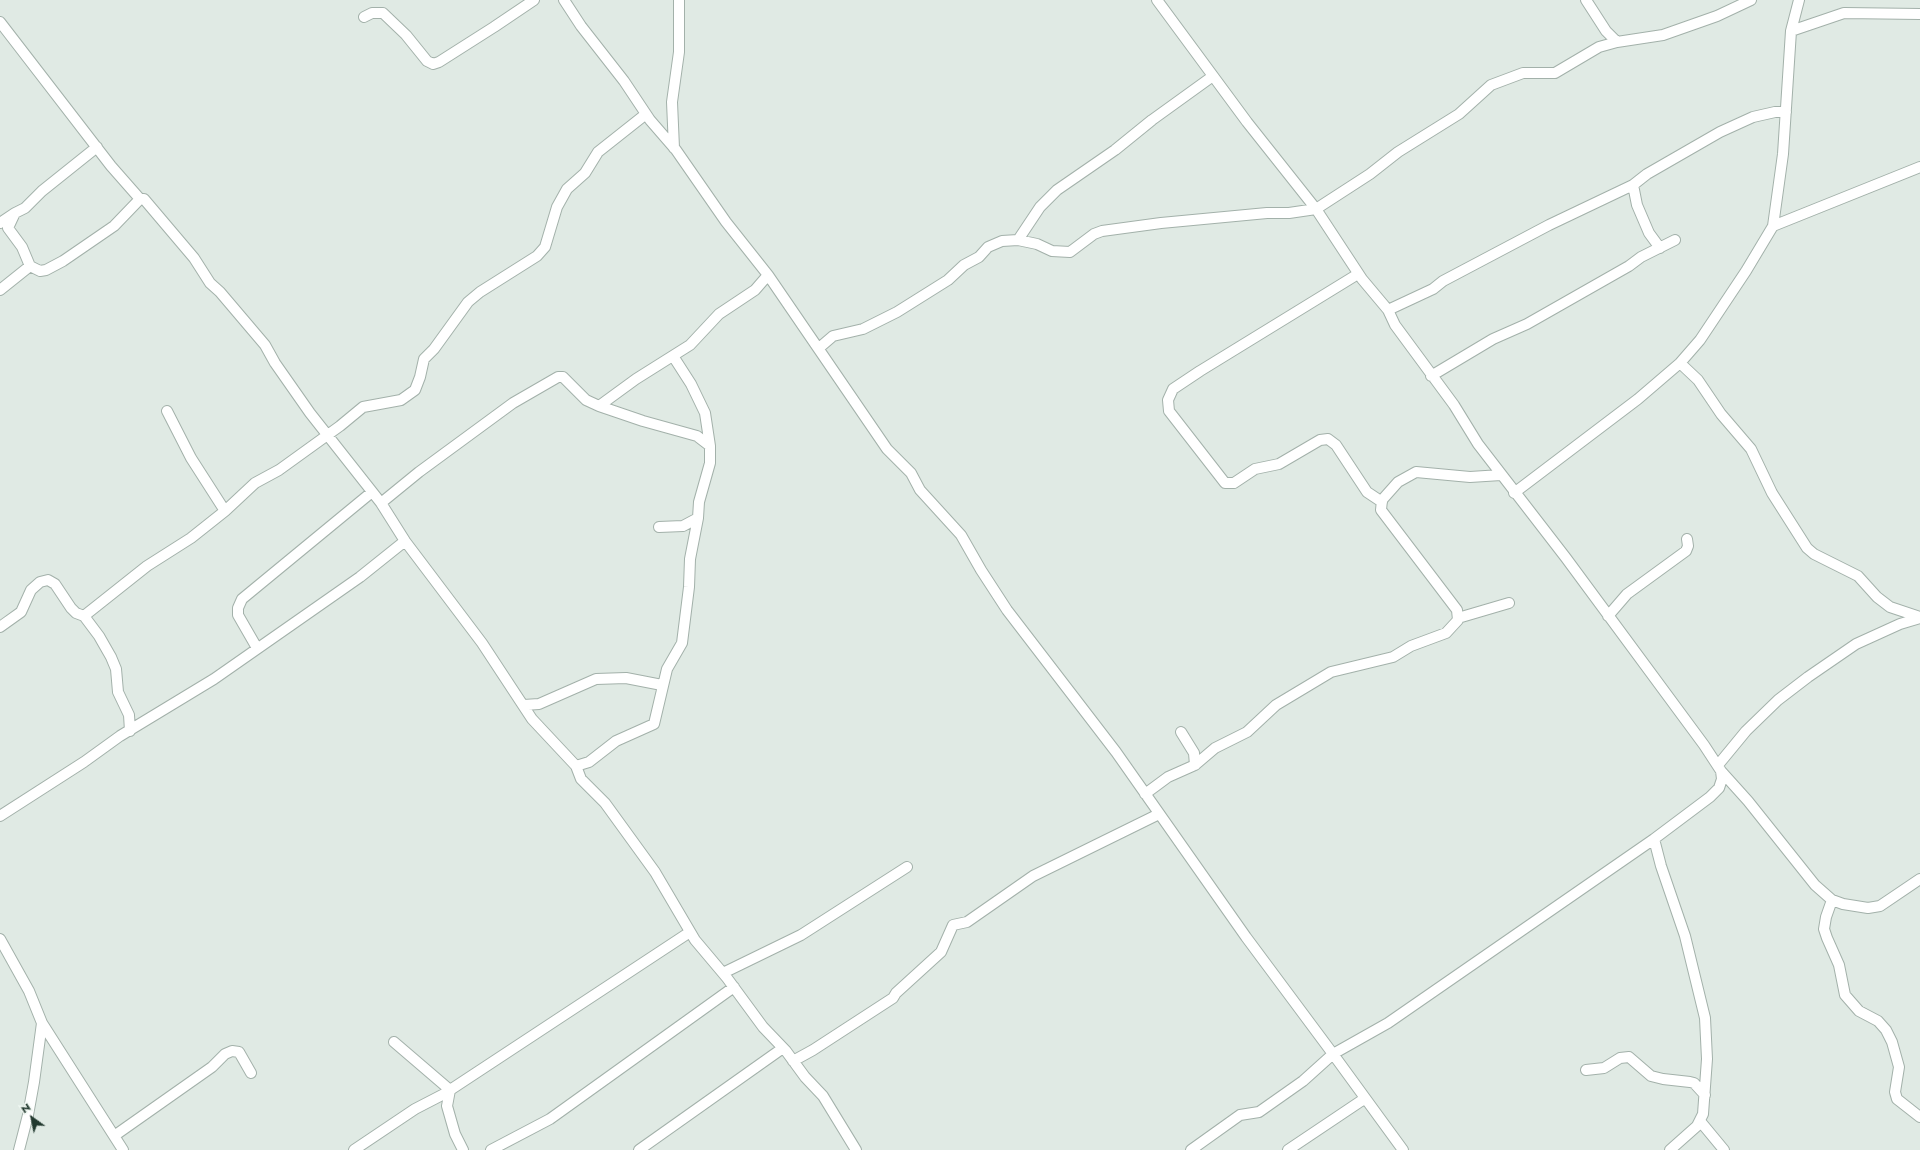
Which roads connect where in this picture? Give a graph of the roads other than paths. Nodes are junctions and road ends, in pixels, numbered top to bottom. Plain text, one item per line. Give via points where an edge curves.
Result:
1 (534, 0) edge
2 (679, 0) edge
3 (1158, 0) edge
4 (1586, 0) edge
5 (1751, 0) edge
6 (1799, 0) edge
7 (569, 2) edge
8 (1920, 14) edge
9 (364, 17) dead end
10 (0, 22) edge
11 (1791, 31) junction
12 (1617, 42) junction
13 (1213, 76) junction
14 (1786, 112) junction
15 (646, 114) junction
16 (97, 147) junction
17 (674, 148) junction
18 (1920, 167) edge
19 (1632, 185) junction
20 (140, 199) junction
21 (1316, 209) junction
22 (15, 213) junction
23 (0, 223) edge
24 (1773, 226) junction
25 (1018, 240) junction
26 (1675, 240) dead end
27 (1660, 248) junction
28 (30, 266) junction
29 (1358, 274) junction
30 (768, 275) junction
31 (0, 290) edge
32 (1388, 310) junction
33 (819, 348) junction
34 (673, 356) junction
35 (1680, 363) junction
36 (1431, 376) junction
37 (599, 406) junction
38 (167, 411) dead end
39 (327, 434) junction
40 (710, 446) junction
41 (1501, 475) junction
42 (372, 492) junction
43 (1514, 492) junction
44 (1382, 502) junction
45 (381, 503) junction
46 (225, 511) junction
47 (698, 518) junction
48 (659, 527) dead end
49 (1687, 539) dead end
50 (405, 541) junction
51 (1509, 603) dead end
52 (84, 616) junction
53 (1608, 616) junction
54 (1458, 618) junction
55 (1920, 618) edge
56 (0, 627) edge
57 (257, 648) junction
58 (662, 685) junction
59 (524, 705) junction
60 (130, 731) junction
61 (1182, 732) dead end
62 (1195, 765) junction
63 (576, 766) junction
64 (1720, 768) junction
65 (1145, 794) junction
66 (1159, 814) junction
67 (0, 816) edge
68 (1654, 839) junction
69 (907, 867) dead end
70 (1920, 880) edge
71 (1832, 900) junction
72 (690, 932) junction
73 (0, 939) edge
74 (723, 973) junction
75 (734, 988) junction
76 (42, 1023) junction
77 (394, 1042) dead end
78 (783, 1048) junction
79 (1333, 1054) junction
80 (793, 1061) junction
81 (1586, 1070) dead end
82 (251, 1073) dead end
83 (450, 1090) junction
84 (1705, 1095) junction
85 (1364, 1099) junction
86 (1920, 1117) edge
87 (1700, 1122) junction
88 (114, 1136) junction
89 (19, 1150) edge
90 (123, 1150) edge
91 (354, 1150) edge
92 (463, 1150) edge
93 (491, 1150) edge
94 (639, 1150) edge
95 (856, 1150) edge
96 (1191, 1150) edge
97 (1288, 1150) edge
98 (1403, 1150) edge
99 (1670, 1150) edge
100 (1724, 1150) edge

1 - 9 street via 494,28 433,64 427,61 406,35 383,13 372,13
2 - 17 street via 679,52 672,102
3 - 13 street
4 - 12 street via 1606,31
5 - 12 street via 1717,16 1668,33
6 - 11 street
7 - 15 street via 581,26
8 - 11 street via 1844,12
10 - 16 street
11 - 14 street
12 - 21 street via 1600,47 1556,73 1523,73 1490,85 1459,114 1398,152 1370,174
13 - 21 street
13 - 25 street via 1057,190 1040,206
14 - 19 street via 1753,117 1720,132
14 - 24 street
15 - 17 street
15 - 39 street via 598,152 585,172 567,189 557,206 545,248 468,302 424,359 415,390 401,400 363,407
16 - 20 street
16 - 22 street via 25,208
17 - 30 street via 726,222
18 - 24 street
19 - 27 street via 1649,233
19 - 32 street via 1549,225 1443,281 1433,289
20 - 28 street via 114,226 63,261 40,271
20 - 39 street via 144,199 180,240 210,283 264,345
21 - 25 street via 1102,231 1070,252 1052,251 1037,244
21 - 29 street
22 - 23 street
22 - 28 street via 8,228 22,247
24 - 35 street via 1707,330
25 - 33 street via 994,244 960,268 948,280 897,312 863,329 833,336
26 - 27 street
27 - 36 street via 1640,257 1546,314 1493,339
28 - 31 street
29 - 32 street
29 - 44 street via 1172,389 1168,400 1170,410 1225,483 1234,483 1255,469 1279,464 1320,440 1328,439 1336,445 1367,492
30 - 33 street
30 - 34 street via 755,290 719,314 690,345
32 - 36 street via 1395,325
33 - 65 street via 887,449 961,535 1007,610
34 - 37 street
34 - 40 street via 706,413
35 - 43 street via 1638,399
35 - 55 street via 1698,380 1721,414 1751,449 1772,493 1807,548 1858,576 1890,607
36 - 41 street via 1454,405
37 - 40 street via 696,436
37 - 45 street via 586,400 563,377 558,377 513,403
38 - 46 street via 191,458
39 - 42 street
39 - 46 street via 279,470 255,483
40 - 47 street via 710,463 699,502
41 - 43 street
41 - 44 street via 1470,477 1416,472 1394,486
42 - 45 street
42 - 57 street via 242,599 238,615
43 - 53 street
44 - 54 street via 1381,510 1457,610
45 - 50 street
46 - 52 street via 191,538 147,566
47 - 48 street via 683,526
47 - 58 street via 693,540 682,642 669,663
49 - 53 street via 1686,551 1627,594
50 - 57 street via 360,578
50 - 59 street via 482,642
51 - 54 street
52 - 56 street via 76,613 55,584 48,580 40,582 31,590 21,612
52 - 60 street via 99,636 116,669 118,692 129,715
53 - 64 street
54 - 62 street via 1446,633 1411,646 1393,657 1331,672 1276,705 1247,732 1215,748
55 - 64 street via 1856,644 1808,677 1778,700 1746,731
57 - 60 street via 214,679
58 - 59 street via 626,678 596,679 539,704
58 - 63 street via 653,725 616,741 589,762
59 - 63 street via 537,724
60 - 67 street
61 - 62 street via 1194,753
62 - 65 street via 1168,777
63 - 72 street via 581,779 605,804 655,872
64 - 68 street via 1722,779 1719,788
64 - 71 street via 1815,885
65 - 66 street
66 - 79 street
66 - 80 street via 1033,876 967,922 953,925 941,952 893,998
68 - 79 street via 1388,1023
68 - 84 street via 1685,936 1705,1018
69 - 74 street via 801,936
70 - 71 street via 1880,906 1868,908
71 - 86 street via 1824,928 1839,965 1844,995 1859,1011 1878,1021 1886,1030 1899,1067 1895,1092 1897,1099
72 - 74 street
72 - 83 street
73 - 76 street via 29,991
74 - 75 street
75 - 78 street via 763,1027
75 - 93 street via 550,1119
76 - 88 street
76 - 89 street via 34,1082
77 - 83 street
78 - 80 street
78 - 94 street
79 - 85 street
79 - 96 street via 1303,1081 1259,1112 1240,1115
80 - 95 street via 823,1096
81 - 84 street via 1604,1068 1620,1058 1629,1057 1651,1076 1663,1080 1690,1082
82 - 88 street via 239,1052 225,1054 212,1067
83 - 91 street via 415,1109
83 - 92 street via 447,1106 455,1134
84 - 87 street
85 - 97 street
85 - 98 street
87 - 99 street
87 - 100 street
88 - 90 street

